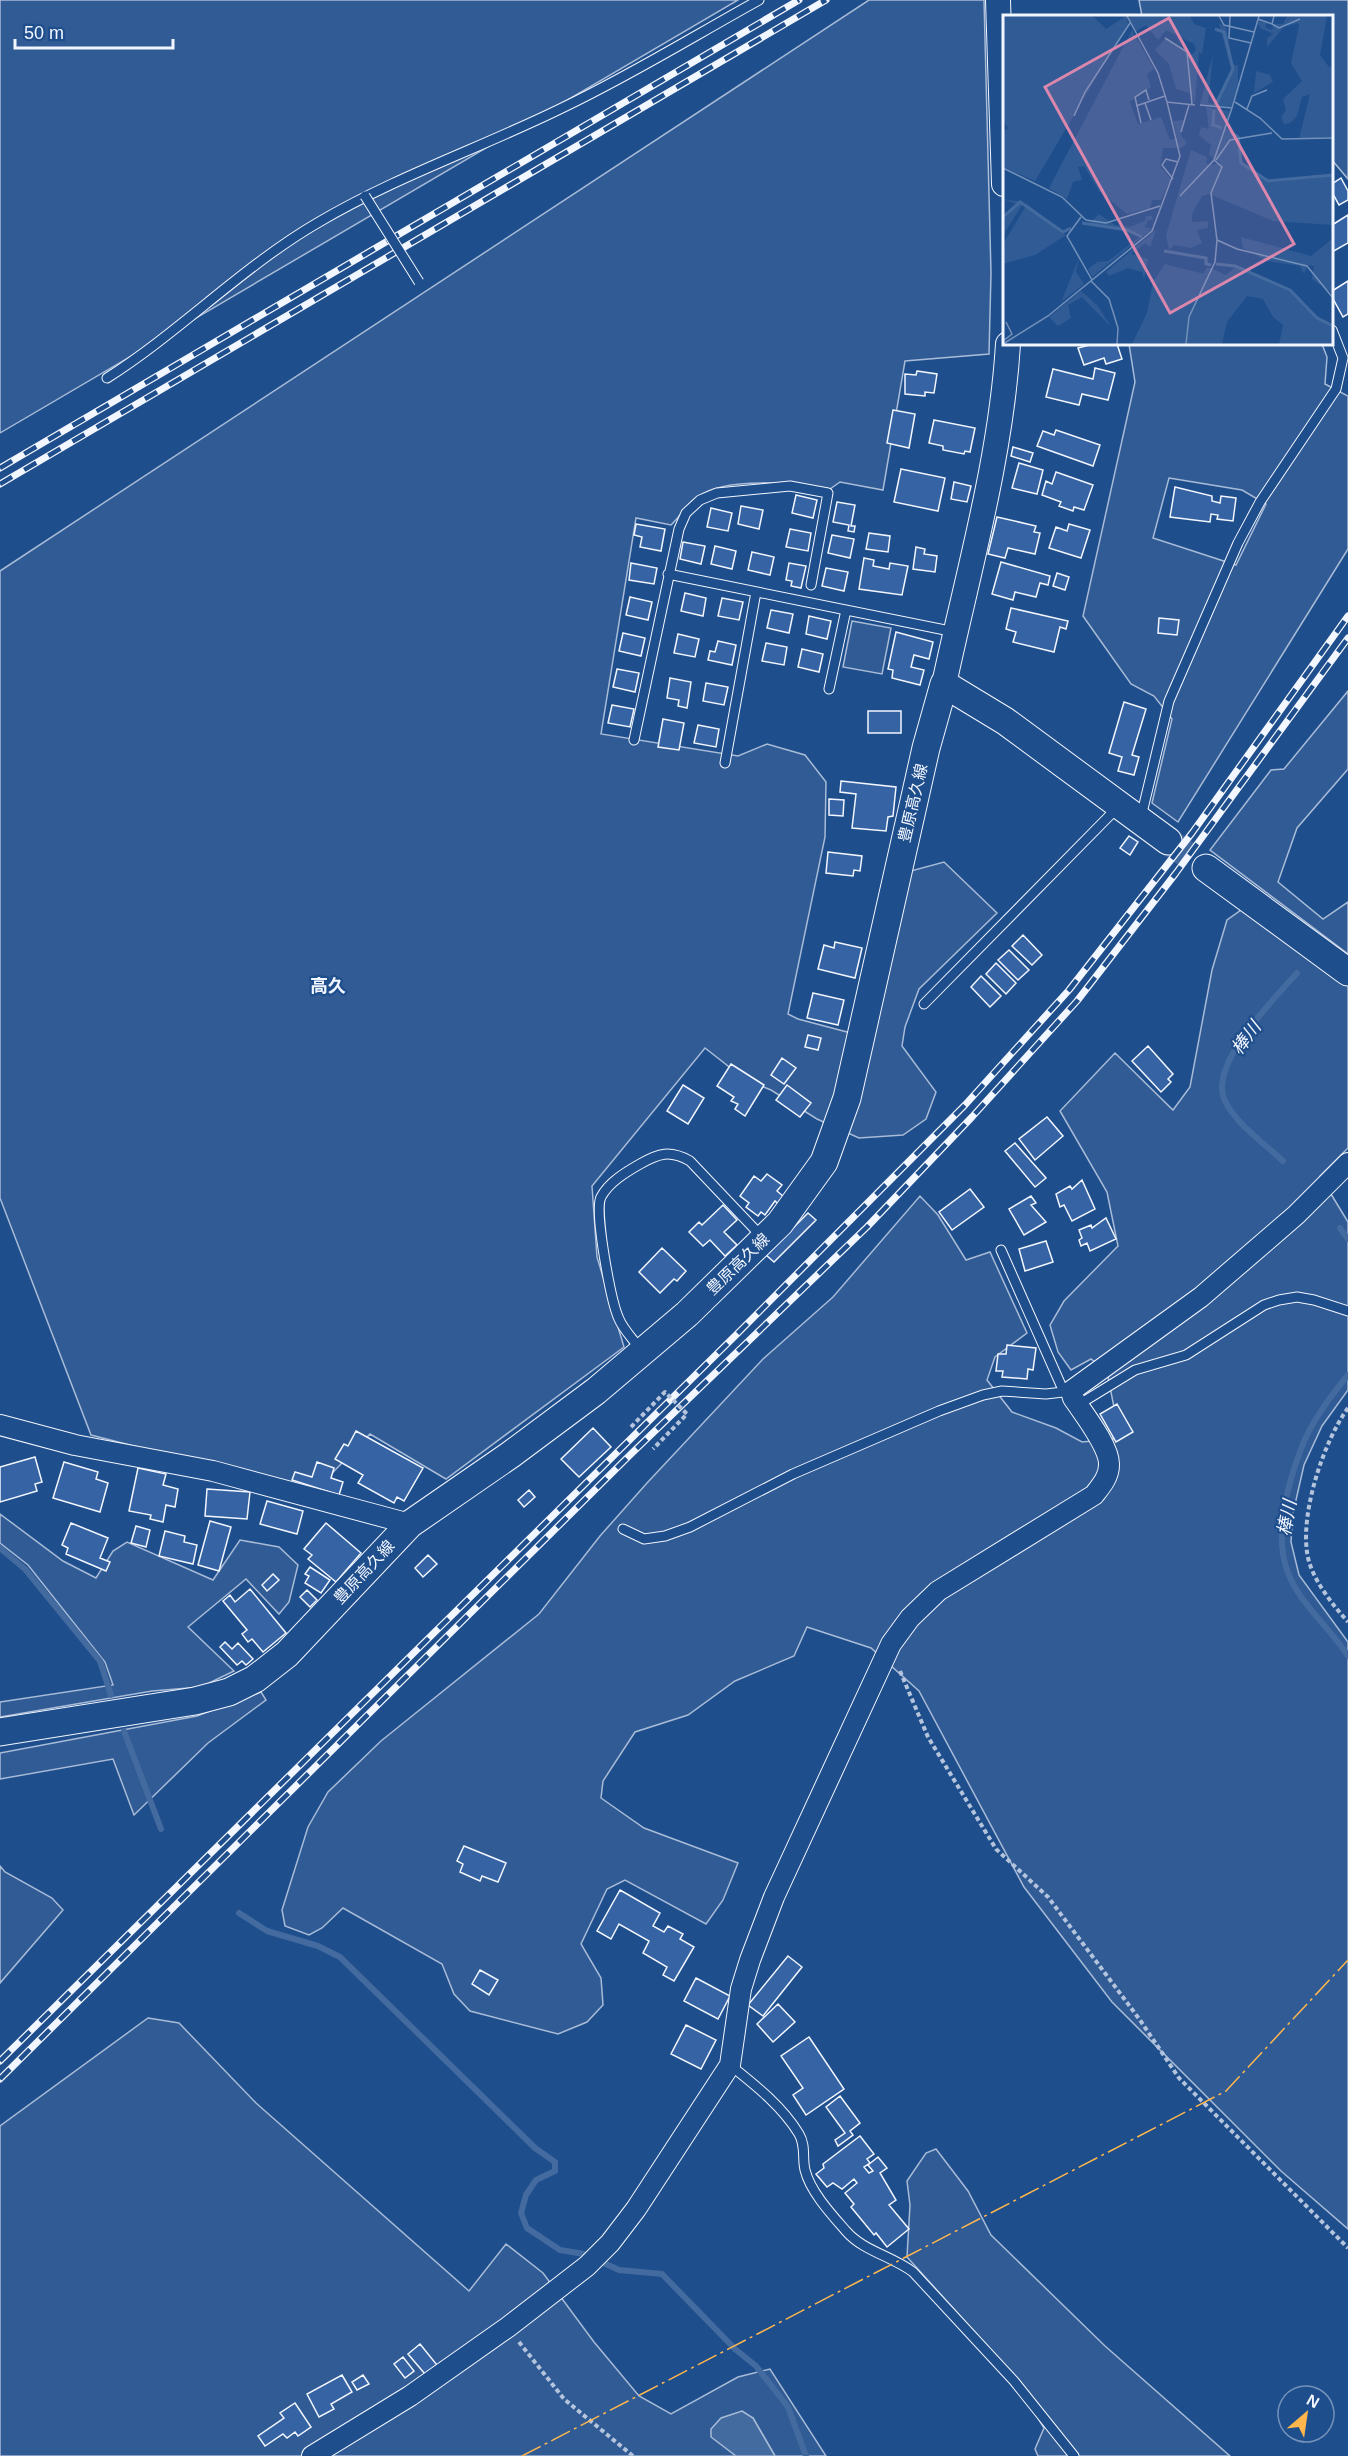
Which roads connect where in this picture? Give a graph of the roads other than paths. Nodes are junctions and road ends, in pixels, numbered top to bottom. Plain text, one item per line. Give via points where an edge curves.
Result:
1 (759, 0) edge
2 (998, 0) edge
3 (1003, 131) edge
4 (365, 196) junction
5 (419, 282) dead end
6 (1333, 333) edge
7 (1008, 345) edge
8 (107, 378) dead end
9 (668, 574) junction
10 (812, 585) dead end
11 (756, 592) junction
12 (846, 610) junction
13 (955, 632) junction
14 (944, 684) junction
15 (829, 689) dead end
16 (634, 740) dead end
17 (725, 763) dead end
18 (1131, 812) junction
19 (1168, 841) tunnel mouth
20 (1206, 868) tunnel mouth
21 (1348, 972) edge
22 (924, 1004) dead end
23 (1348, 1163) edge
24 (765, 1239) junction
25 (1001, 1250) dead end
26 (1348, 1311) edge
27 (643, 1352) junction
28 (1071, 1396) junction
29 (0, 1425) edge
30 (410, 1524) junction
31 (623, 1529) dead end
32 (0, 1732) edge
33 (730, 2065) junction
34 (312, 2456) edge
35 (1074, 2456) edge

1 - 4 lane via 565,107
2 - 3 street
4 - 5 lane, bridge
4 - 8 lane via 256,265
6 - 18 lane via 1343,358 1336,389 1260,502 1220,584 1169,701
7 - 13 street via 1005,400
9 - 10 lane via 679,529 686,513 700,500 717,494 789,486 828,493
9 - 11 lane
9 - 16 lane
11 - 12 lane
11 - 17 lane
12 - 13 lane
12 - 15 lane
13 - 14 street
14 - 18 main road via 1005,721
14 - 24 main road, 豊原高久線 via 847,1098 824,1162 802,1196
18 - 19 main road
18 - 22 lane
20 - 21 main road
23 - 28 street via 1296,1215 1201,1297
24 - 27 main road, 豊原高久線
24 - 27 lane via 690,1161 679,1155 655,1155 611,1185 600,1198 600,1233 618,1318
25 - 28 lane
26 - 28 lane via 1297,1297 1279,1300 1264,1305 1185,1355
27 - 30 main road, 豊原高久線 via 520,1448
28 - 31 lane via 1002,1392 982,1395 792,1474 690,1527 644,1539
28 - 33 street via 1103,1445 1110,1464 1106,1481 1094,1495 938,1591 909,1618 891,1644 774,1897 741,1989
29 - 30 street via 75,1445 213,1471
30 - 32 main road, 豊原高久線 via 287,1654 255,1679 229,1692 195,1701
33 - 34 street via 636,2209 587,2266 410,2396
33 - 35 lane via 764,2092 799,2134 811,2185 847,2233 861,2245 896,2259 913,2272 1014,2381

